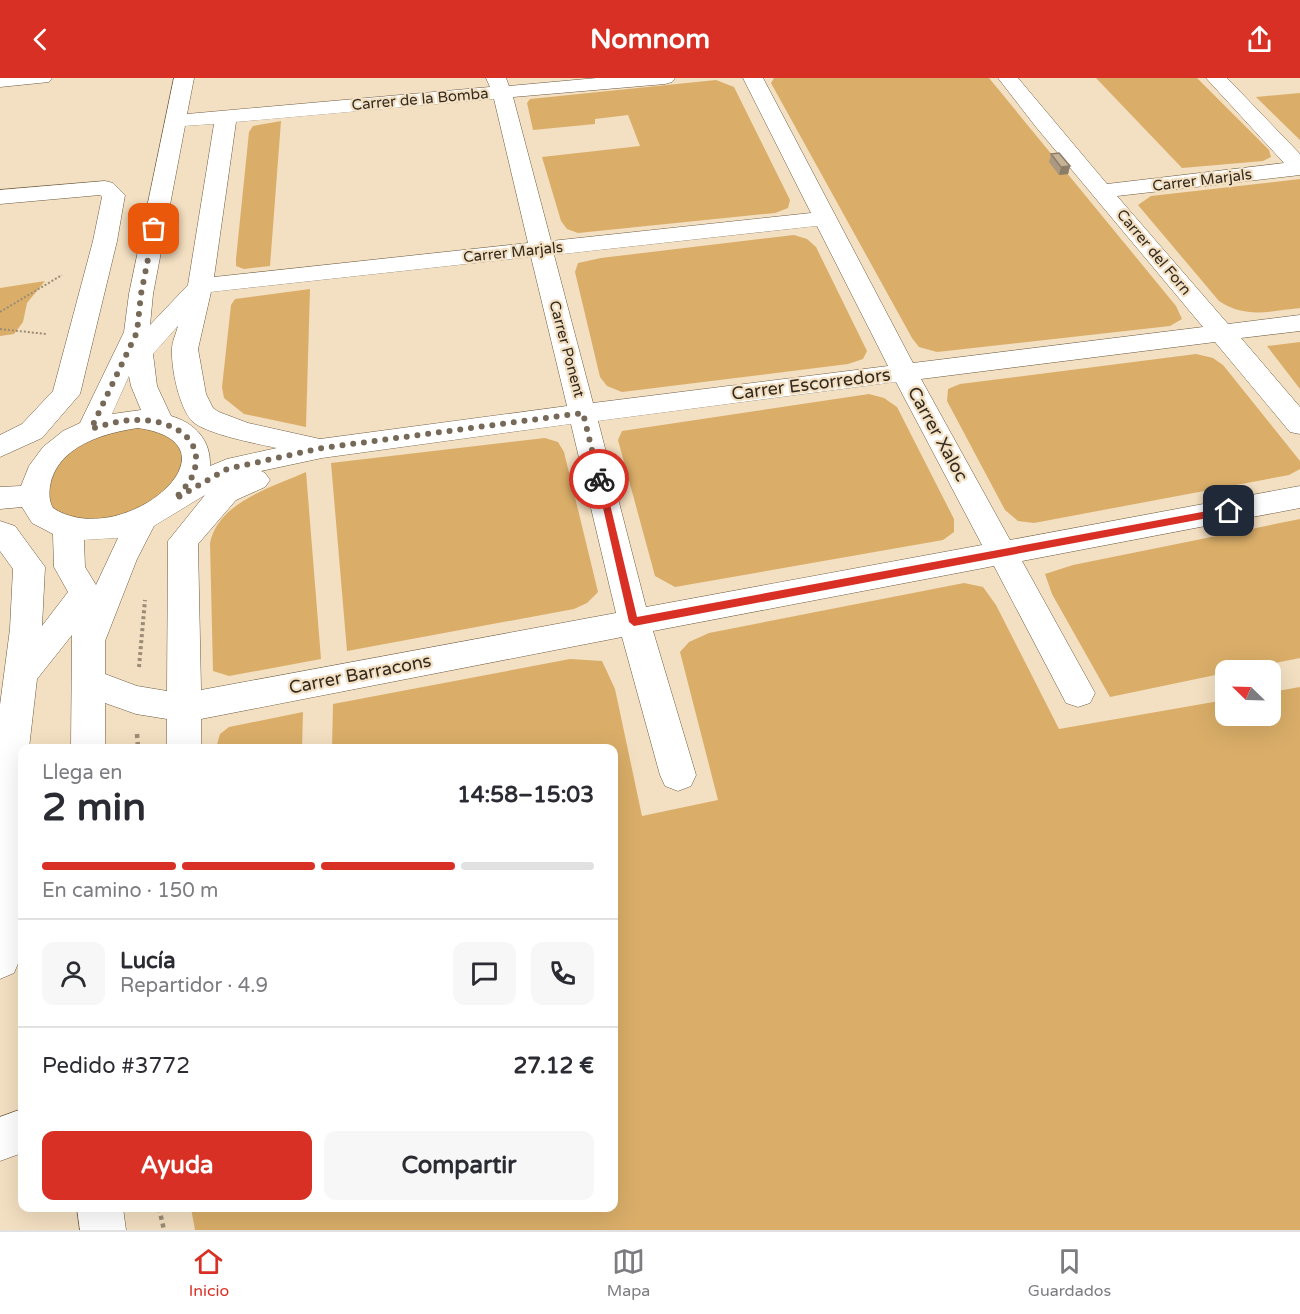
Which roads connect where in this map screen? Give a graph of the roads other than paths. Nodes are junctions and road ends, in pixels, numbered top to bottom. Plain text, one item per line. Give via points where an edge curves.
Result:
1 (42, 78) edge
2 (184, 78) edge
3 (665, 78) edge
4 (753, 78) edge
5 (1008, 78) edge
6 (1216, 78) edge
7 (0, 81) edge
8 (499, 85) edge
9 (226, 116) junction
10 (175, 121) junction
11 (167, 164) junction
12 (1300, 167) edge
13 (123, 186) junction
14 (1103, 191) junction
15 (0, 197) edge
16 (826, 218) junction
17 (540, 249) junction
18 (200, 286) junction
19 (85, 318) junction
20 (1300, 323) edge
21 (1221, 332) junction
22 (133, 351) junction
23 (904, 372) junction
24 (583, 413) junction
25 (160, 422) junction
26 (1300, 425) edge
27 (91, 429) junction
28 (191, 441) junction
29 (0, 447) edge
30 (322, 448) junction
31 (45, 461) junction
32 (0, 469) edge
33 (33, 496) junction
34 (1300, 497) edge
35 (0, 498) edge
36 (175, 499) junction
37 (142, 519) junction
38 (68, 528) junction
39 (0, 532) edge
40 (1003, 553) junction
41 (85, 594) junction
42 (634, 622) junction
43 (89, 642) junction
44 (21, 674) junction
45 (88, 682) junction
46 (1078, 693) dead end
47 (184, 708) junction
48 (88, 744) edge
49 (184, 744) edge
50 (6, 757) edge
51 (678, 775) dead end
52 (0, 959) edge
53 (18, 1132) edge
54 (0, 1139) edge
55 (101, 1212) edge
56 (103, 1230) edge

1 - 7 street
2 - 10 street
3 - 8 street, Carrer de la Bomba
4 - 16 street, Carrer Xaloc
5 - 14 street, Carrer del Forn
6 - 12 street
8 - 9 street, Carrer de la Bomba
8 - 17 street, Carrer Ponent
9 - 10 street, Carrer de la Bomba
9 - 18 street, Carrer Escorredors
10 - 11 street
11 - 13 street
11 - 22 street
12 - 14 street, Carrer Marjals
13 - 15 street
13 - 19 street
14 - 21 street, Carrer del Forn
16 - 17 street, Carrer Marjals
16 - 23 street, Carrer Xaloc
17 - 18 street, Carrer Marjals
17 - 24 street, Carrer Ponent
18 - 22 street
18 - 30 street, Carrer Escorredors via 185,349 192,394 202,414 243,431
19 - 22 street
19 - 29 street via 66,394 32,431
20 - 21 street, Carrer Escorredors
21 - 23 street, Carrer Escorredors
21 - 26 street, Carrer del Forn
22 - 25 street
22 - 27 street
23 - 24 street, Carrer Escorredors
23 - 40 street, Carrer Xaloc
24 - 30 street, Carrer Escorredors
24 - 42 street, Carrer Ponent
25 - 27 street via 115,422
25 - 28 street via 179,429
27 - 31 street via 65,442
28 - 30 street, Carrer Escorredors via 213,446
28 - 36 street via 196,454 195,468
30 - 36 street, Carrer Escorredors via 227,469
30 - 47 street via 226,493 183,541
31 - 32 street
31 - 33 street via 35,478
33 - 35 street
33 - 38 street via 44,516
34 - 40 street, Carrer Barracons
36 - 37 street
37 - 38 street via 116,528
37 - 43 street
38 - 41 street via 70,567
39 - 44 street via 29,567
40 - 42 street, Carrer Barracons
40 - 46 street, Carrer Xaloc
41 - 43 street
41 - 44 street
42 - 47 street, Carrer Barracons
42 - 51 street
43 - 45 street
44 - 50 street
45 - 47 street, Carrer Barracons via 136,700
45 - 48 street
47 - 49 street
50 - 52 street
53 - 54 street
55 - 56 street

